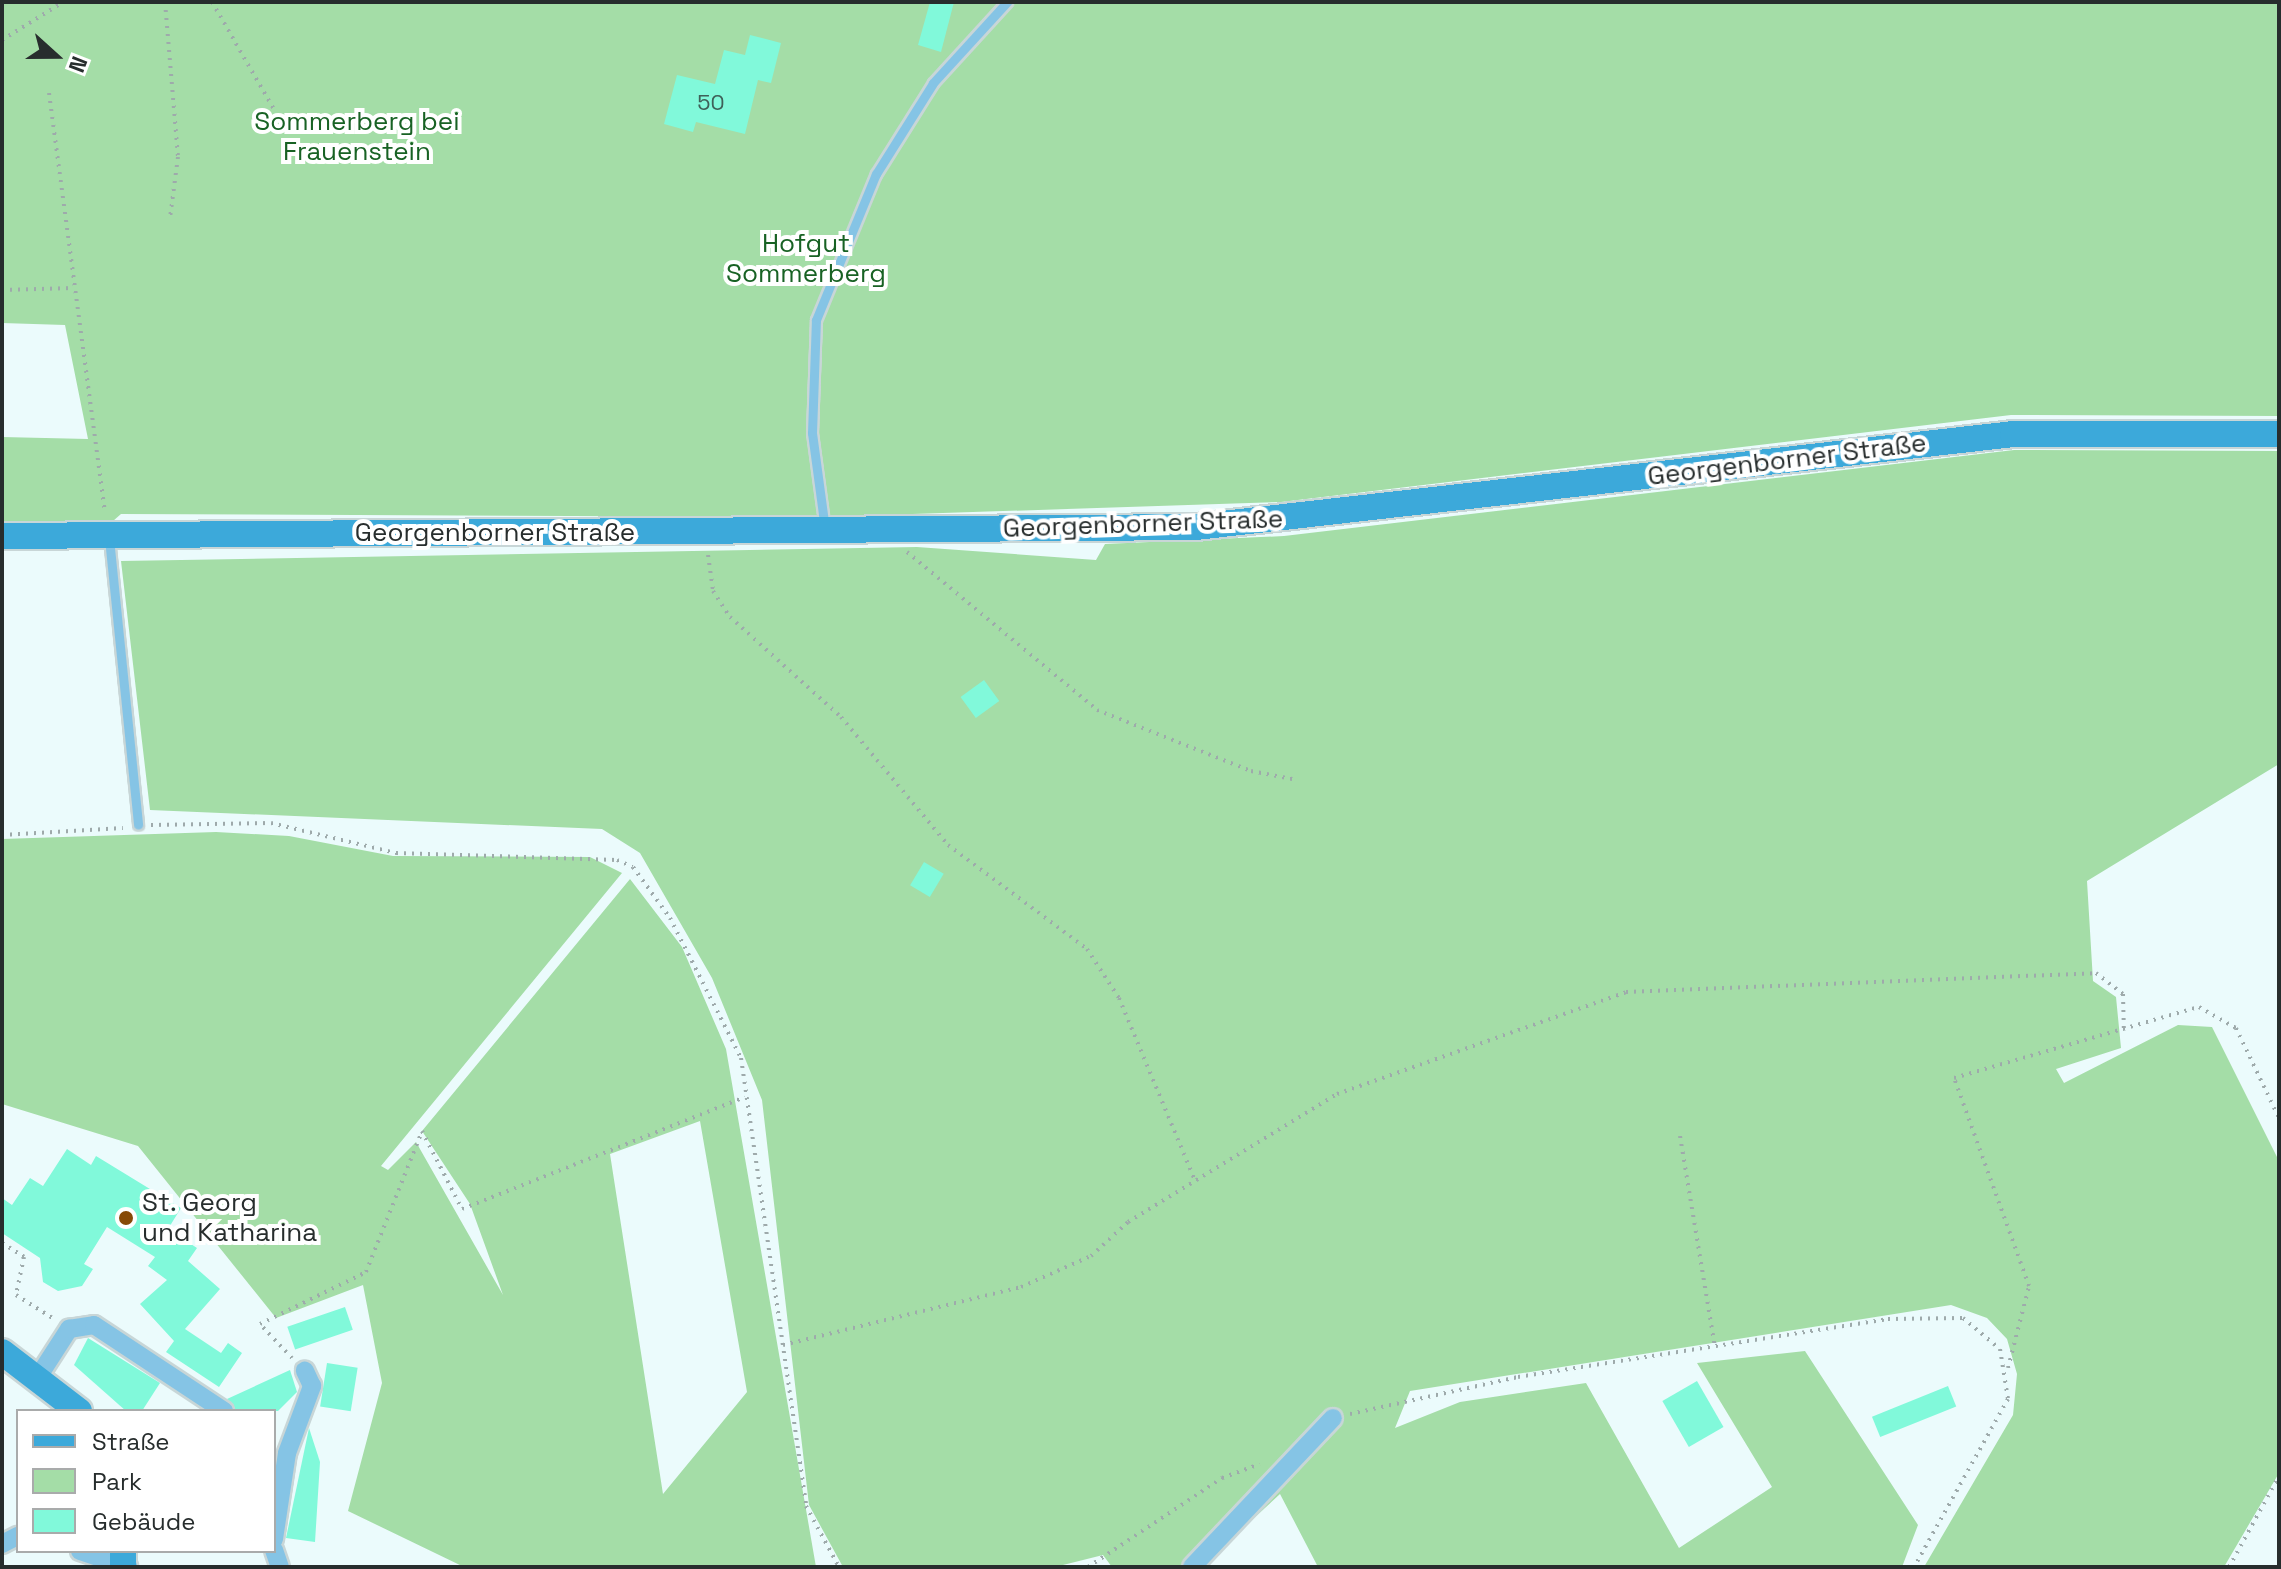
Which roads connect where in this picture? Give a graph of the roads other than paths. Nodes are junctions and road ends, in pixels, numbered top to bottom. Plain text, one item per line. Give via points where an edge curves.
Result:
1 (1007, 2) edge
2 (2279, 434) edge
3 (826, 532) junction
4 (108, 535) junction
5 (2, 536) edge
6 (138, 825) road end
7 (2, 1352) edge
8 (305, 1371) road end
9 (40, 1374) junction
10 (77, 1409) edge
11 (221, 1409) edge
12 (1333, 1418) road end
13 (276, 1526) edge
14 (88, 1553) edge
15 (124, 1562) edge
16 (1192, 1567) edge

1 - 3 lane via 933,83 876,174 816,320 812,433
2 - 3 main road, Georgenborner Straße via 2013,434 1210,526
3 - 4 main road, Georgenborner Straße
4 - 5 main road, Georgenborner Straße
4 - 6 lane
7 - 9 main road
8 - 13 street via 312,1386 287,1453
9 - 10 main road
9 - 11 street via 69,1329 94,1325
12 - 16 street via 1293,1452 1270,1489
14 - 15 street

